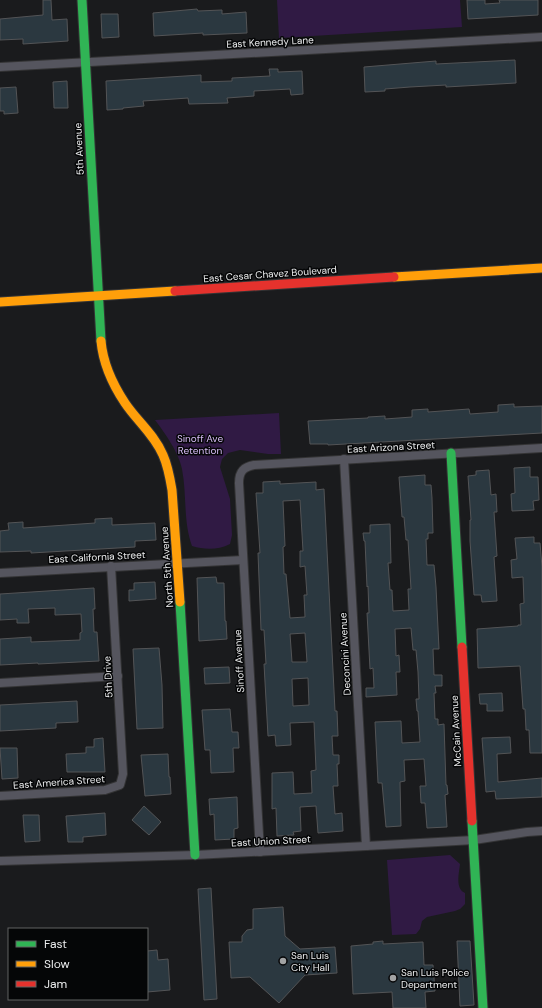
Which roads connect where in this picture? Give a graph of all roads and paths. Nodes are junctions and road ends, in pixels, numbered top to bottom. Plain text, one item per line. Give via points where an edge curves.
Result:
1 (82, 0) edge
2 (542, 37) edge
3 (85, 63) junction
4 (0, 67) edge
5 (542, 268) edge
6 (98, 296) junction
7 (0, 302) edge
8 (542, 448) edge
9 (451, 453) junction
10 (344, 460) junction
11 (242, 470) joint
12 (243, 560) junction
13 (178, 563) junction
14 (111, 566) junction
15 (0, 573) edge
16 (118, 676) junction
17 (0, 683) edge
18 (120, 785) joint
19 (0, 796) edge
20 (542, 831) edge
21 (474, 840) junction
22 (366, 846) junction
23 (260, 852) junction
24 (195, 855) junction
25 (0, 861) edge
26 (483, 1008) edge

1 - 3 main road, 5th Avenue
2 - 3 street, East Kennedy Lane
3 - 4 street, East Kennedy Lane
3 - 6 main road, 5th Avenue
5 - 6 main road, East Cesar Chavez Boulevard
6 - 7 main road, East Cesar Chavez Boulevard
6 - 13 main road, North 5th Avenue via 102,350 109,372 125,404 150,433 163,454 169,472
8 - 9 street, East Arizona Street
9 - 10 street, East Arizona Street
9 - 21 main road, McCain Avenue
10 - 11 street, East Arizona Street via 254,465
10 - 22 street, Deconcini Avenue
11 - 12 street, Sinoff Avenue via 239,483
12 - 13 street, East California Street
12 - 23 street, Sinoff Avenue
13 - 14 street, East California Street
13 - 24 main road, North 5th Avenue
14 - 15 street, East California Street
14 - 16 street, 5th Drive
16 - 17 street
16 - 18 street, 5th Drive via 123,774
18 - 19 street, East America Street via 104,790
20 - 21 street, East Union Street
21 - 22 street, East Union Street
21 - 26 main road, McCain Avenue
22 - 23 street, East Union Street
23 - 24 street, East Union Street
24 - 25 street, East Union Street

